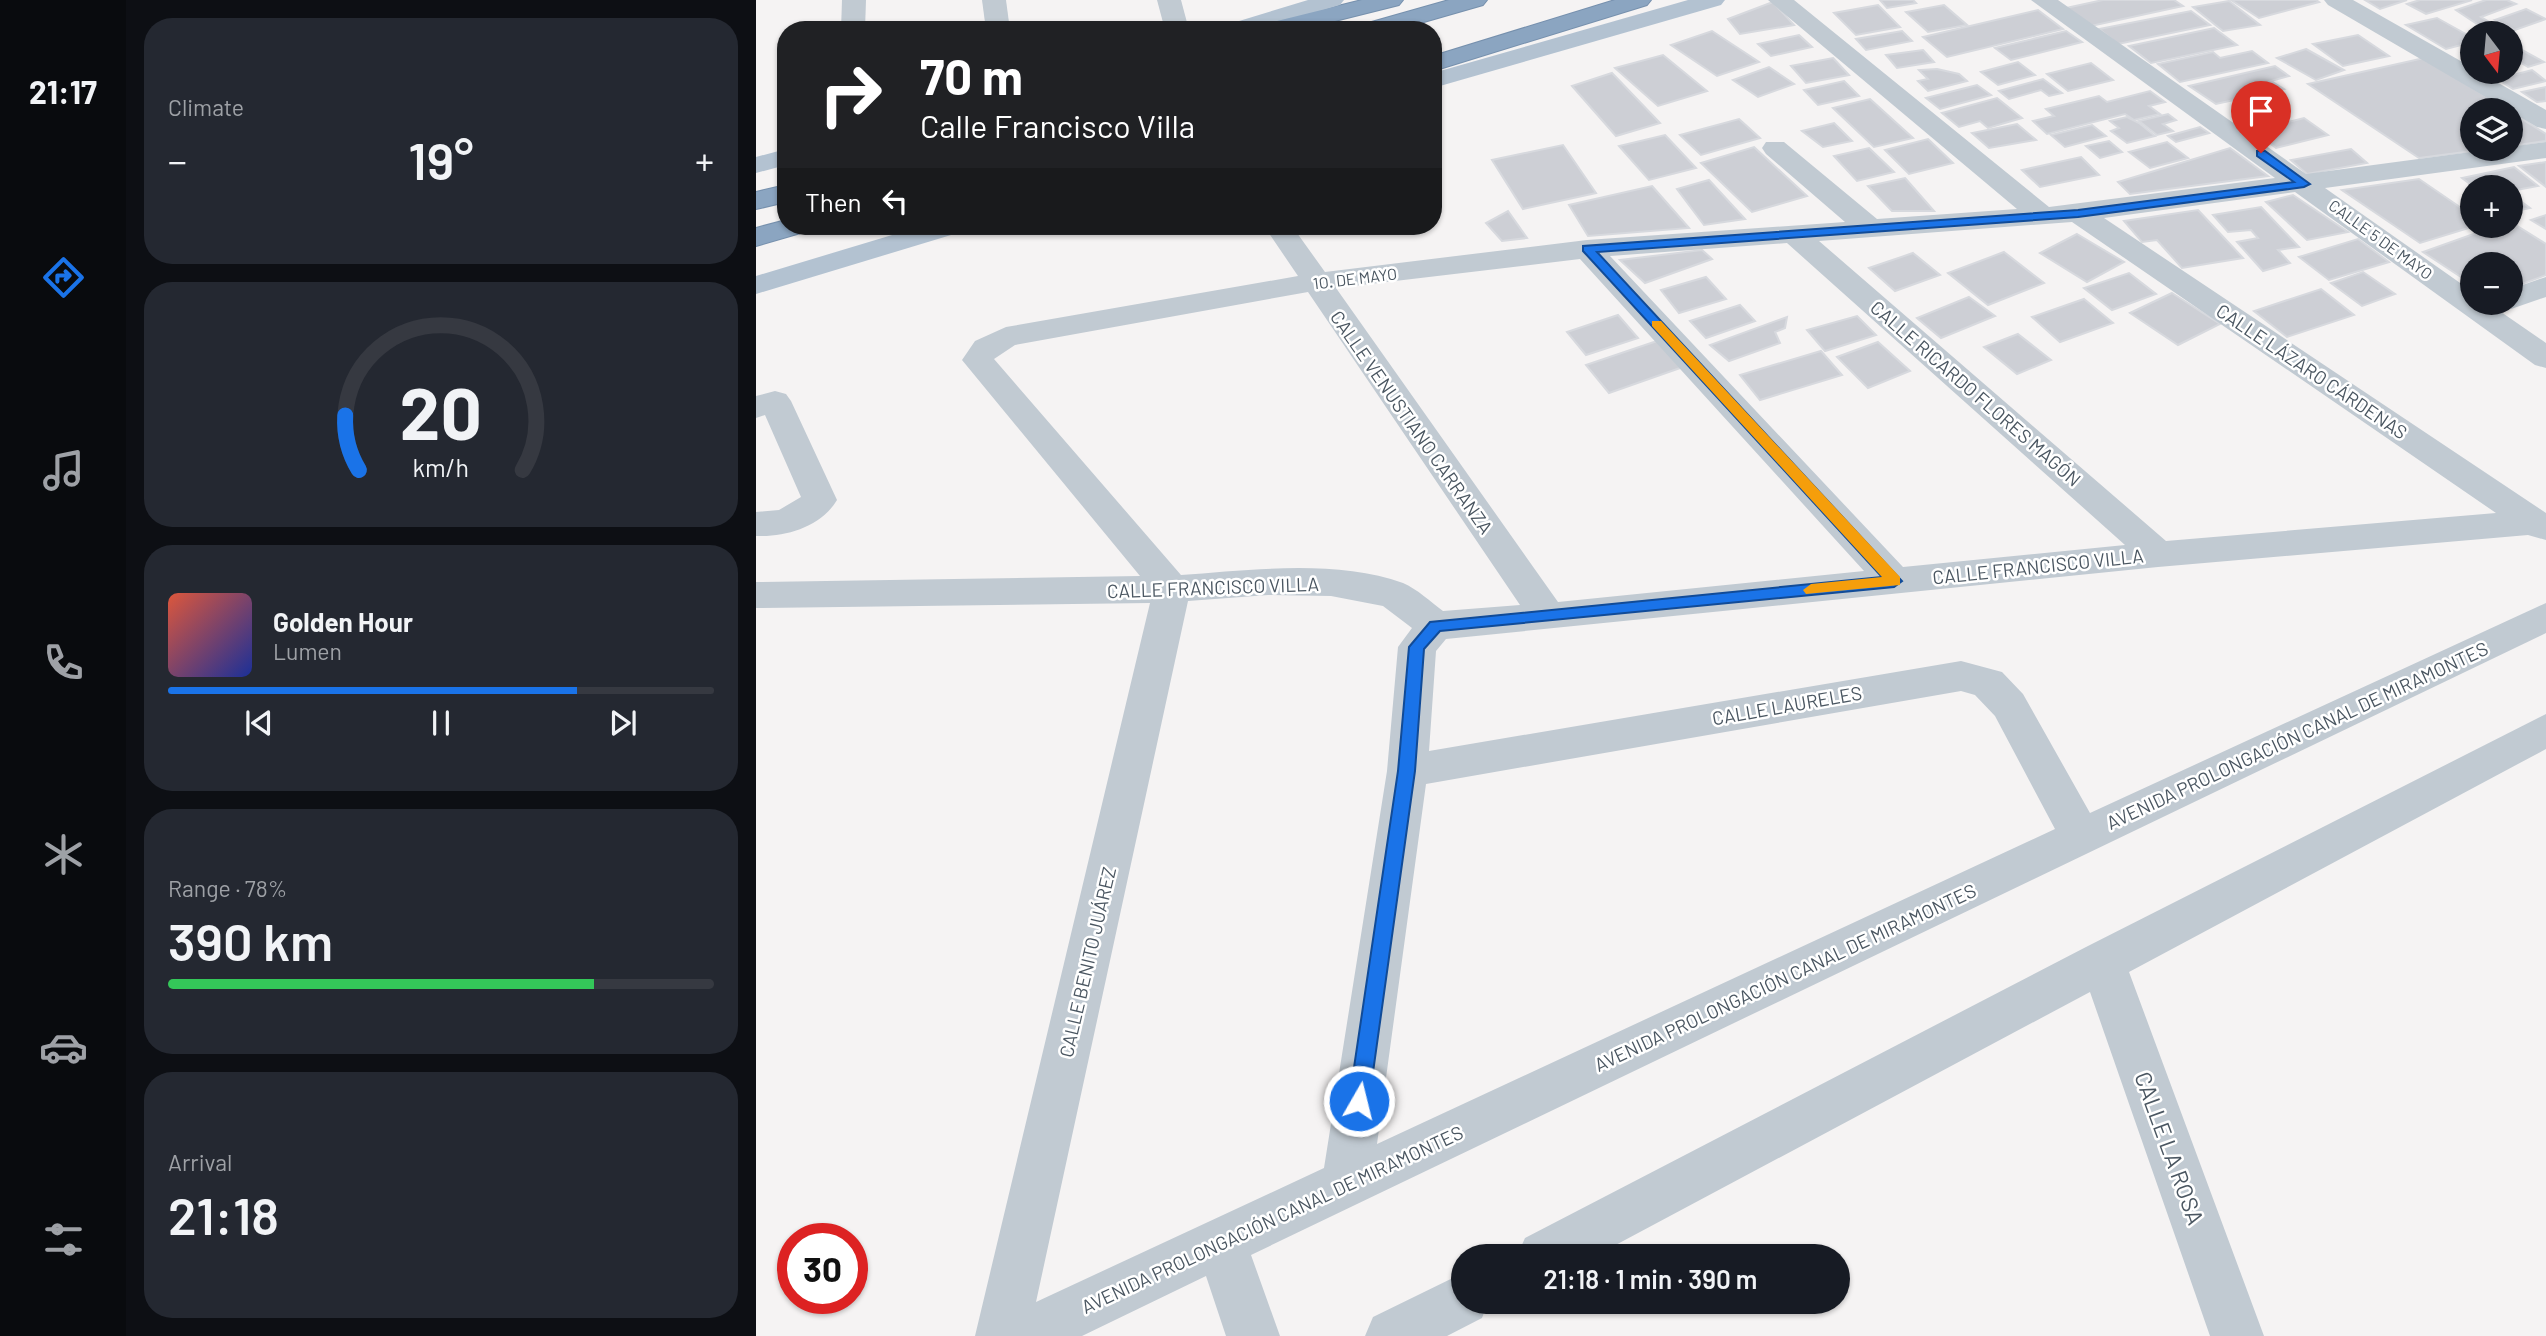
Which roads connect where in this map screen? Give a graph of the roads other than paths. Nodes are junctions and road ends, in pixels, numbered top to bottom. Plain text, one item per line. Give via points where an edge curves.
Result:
1 (854, 0) edge
2 (994, 0) edge
3 (1168, 0) edge
4 (1391, 0) edge
5 (1475, 0) edge
6 (1577, 0) edge
7 (1639, 0) edge
8 (1713, 0) edge
9 (1780, 0) edge
10 (2043, 0) edge
11 (2336, 0) edge
12 (1327, 1) edge
13 (853, 21) edge
14 (997, 21) edge
15 (1174, 21) edge
16 (1263, 21) edge
17 (1306, 21) edge
18 (1401, 21) edge
19 (1442, 38) edge
20 (1442, 61) edge
21 (1442, 78) edge
22 (2546, 121) edge
23 (1775, 148) dead end
24 (2546, 150) edge
25 (777, 159) edge
26 (756, 165) edge
27 (2304, 184) junction
28 (777, 195) edge
29 (756, 201) edge
30 (2078, 214) junction
31 (2043, 216) junction
32 (1871, 229) junction
33 (777, 231) edge
34 (1793, 233) junction
35 (921, 235) edge
36 (1284, 235) edge
37 (756, 237) edge
38 (1587, 249) junction
39 (1315, 282) junction
40 (756, 285) edge
41 (2460, 286) edge
42 (2546, 286) edge
43 (2523, 295) edge
44 (2501, 315) edge
45 (2546, 358) edge
46 (756, 407) edge
47 (756, 524) edge
48 (2541, 526) edge
49 (2158, 554) junction
50 (1894, 581) junction
51 (1172, 589) junction
52 (756, 595) edge
53 (1548, 617) junction
54 (2546, 617) edge
55 (1436, 626) junction
56 (2546, 730) edge
57 (1407, 771) junction
58 (2081, 837) junction
59 (2102, 961) junction
60 (1347, 1183) junction
61 (1221, 1244) junction
62 (1566, 1244) edge
63 (1451, 1305) edge
64 (1002, 1336) edge
65 (1023, 1336) edge
66 (1253, 1336) edge
67 (1392, 1336) edge
68 (2237, 1336) edge

1 - 13 street
2 - 14 street
3 - 15 street
4 - 17 highway
5 - 18 highway
6 - 19 highway
7 - 20 highway
8 - 21 main road
9 - 31 street
10 - 27 street, CALLE 5 DE MAYO
11 - 22 street
12 - 16 main road
23 - 32 street
24 - 27 street, 1O. DE MAYO
25 - 26 main road
27 - 30 street, 1O. DE MAYO
27 - 41 street, CALLE 5 DE MAYO
28 - 29 highway
30 - 31 street, 1O. DE MAYO
30 - 48 street, CALLE LÁZARO CÁRDENAS
31 - 32 street, 1O. DE MAYO
32 - 34 street, 1O. DE MAYO
33 - 37 highway
34 - 38 street, 1O. DE MAYO
34 - 49 street, CALLE RICARDO FLORES MAGÓN
35 - 40 main road
36 - 39 street, CALLE VENUSTIANO CARRANZA
38 - 39 street, 1O. DE MAYO
38 - 50 street
39 - 51 street, 1O. DE MAYO via 1006,337 986,348 978,360
39 - 53 street, CALLE VENUSTIANO CARRANZA
42 - 43 street
44 - 45 street, CALLE 5 DE MAYO
46 - 47 street via 775,401 820,500 802,516 776,525
48 - 49 street, CALLE FRANCISCO VILLA
49 - 50 street, CALLE FRANCISCO VILLA
50 - 53 street, CALLE FRANCISCO VILLA
51 - 52 street, CALLE FRANCISCO VILLA
51 - 55 street, CALLE FRANCISCO VILLA via 1331,583 1393,594
51 - 64 street, CALLE BENITO JUÁREZ
53 - 55 street, CALLE FRANCISCO VILLA
54 - 58 street, AVENIDA PROLONGACIÓN CANAL DE MIRAMONTES
55 - 57 street via 1417,647
56 - 59 street
57 - 58 street, CALLE LAURELES via 1961,676 1988,682 2009,705
57 - 60 street
58 - 60 street, AVENIDA PROLONGACIÓN CANAL DE MIRAMONTES
59 - 62 street
59 - 68 street, CALLE LA ROSA
60 - 61 street, AVENIDA PROLONGACIÓN CANAL DE MIRAMONTES
61 - 65 street, AVENIDA PROLONGACIÓN CANAL DE MIRAMONTES
61 - 66 street
63 - 67 street

